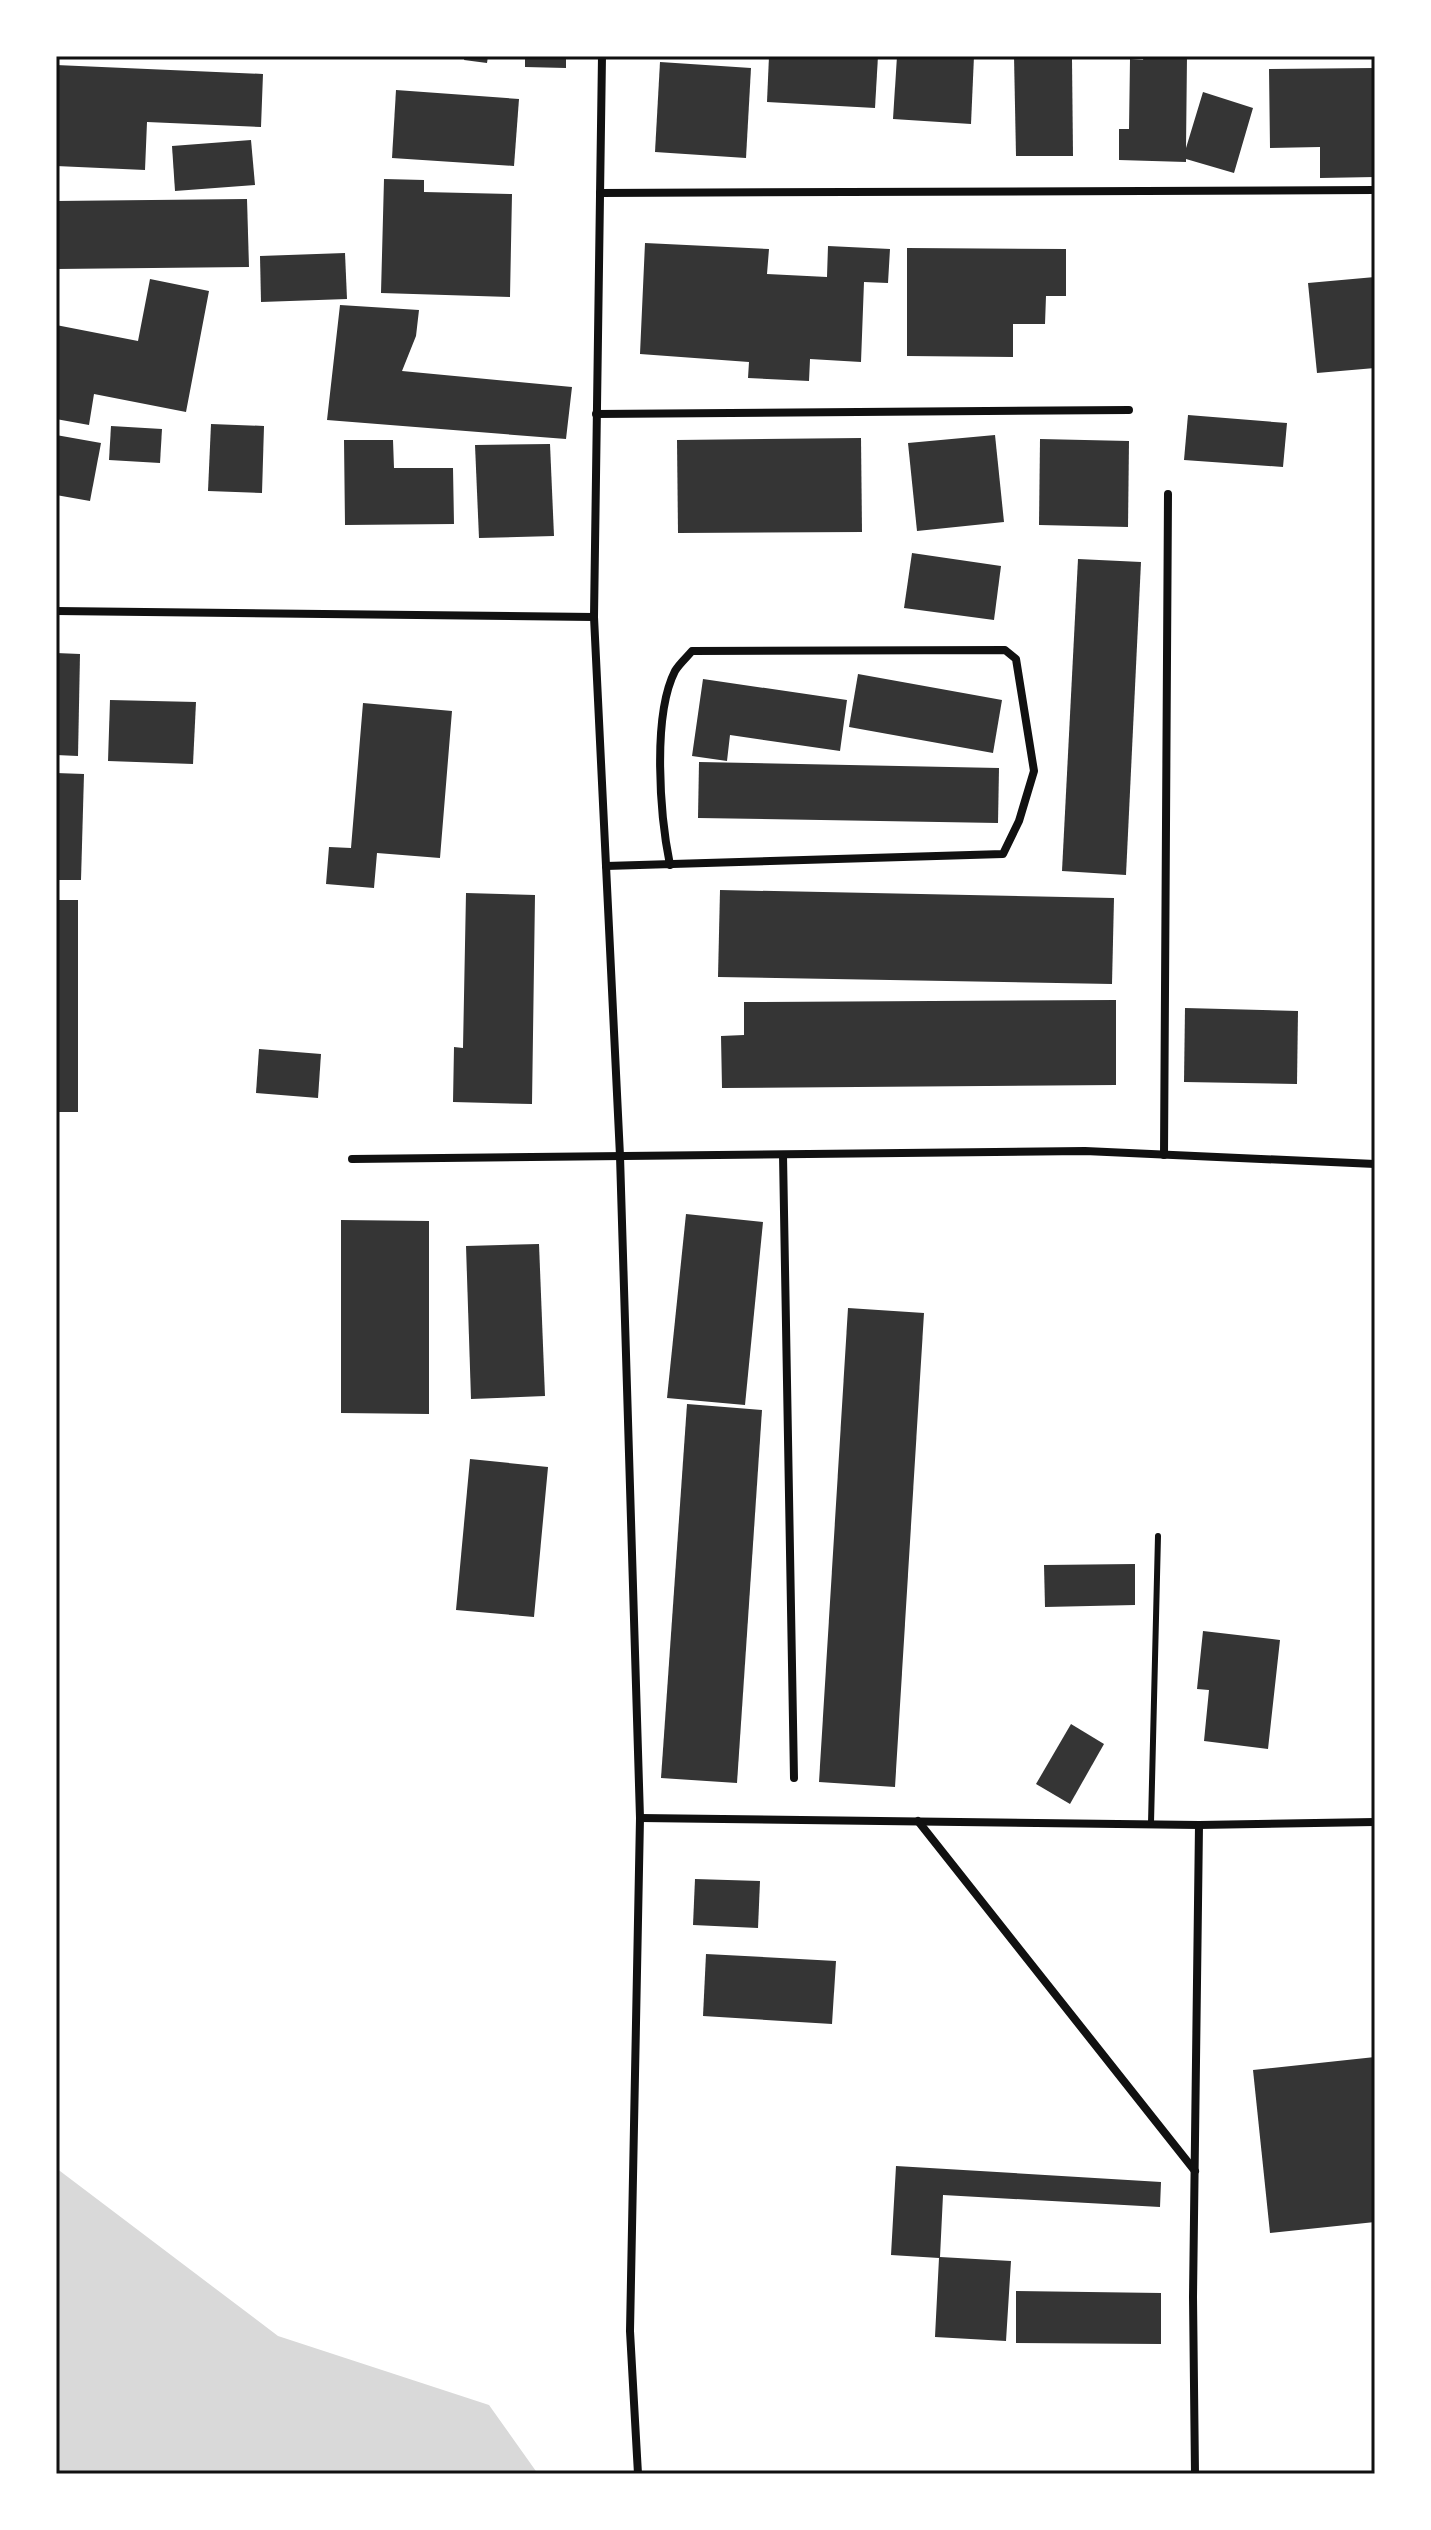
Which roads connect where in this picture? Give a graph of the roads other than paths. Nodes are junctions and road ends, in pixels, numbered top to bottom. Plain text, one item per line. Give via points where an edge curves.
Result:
1 (602, 56) edge
2 (1375, 190) edge
3 (600, 193) junction
4 (1129, 410) dead end
5 (596, 414) junction
6 (1168, 494) dead end
7 (56, 611) edge
8 (594, 617) junction
9 (670, 865) junction
10 (606, 866) junction
11 (783, 1155) junction
12 (1164, 1155) junction
13 (620, 1156) junction
14 (352, 1159) dead end
15 (1375, 1164) edge
16 (1158, 1536) dead end
17 (794, 1778) dead end
18 (640, 1818) junction
19 (918, 1821) junction
20 (1375, 1822) edge
21 (1151, 1823) junction
22 (1199, 1825) junction
23 (1195, 2171) junction
24 (638, 2474) edge
25 (1195, 2474) edge

1 - 3 street
2 - 3 street
3 - 5 street
4 - 5 street
5 - 8 street
6 - 12 street
7 - 8 street
8 - 10 street
9 - 9 street via 1003,854 1034,771 1016,659 1005,650 692,651 675,671 660,734 663,830
9 - 10 street
10 - 13 street
11 - 12 street
11 - 13 street
11 - 17 street
12 - 15 street
13 - 14 street
13 - 18 street
16 - 21 lane
18 - 19 street
18 - 24 street via 630,2331
19 - 21 street
19 - 23 street
20 - 22 street
21 - 22 street
22 - 23 street
23 - 25 street

